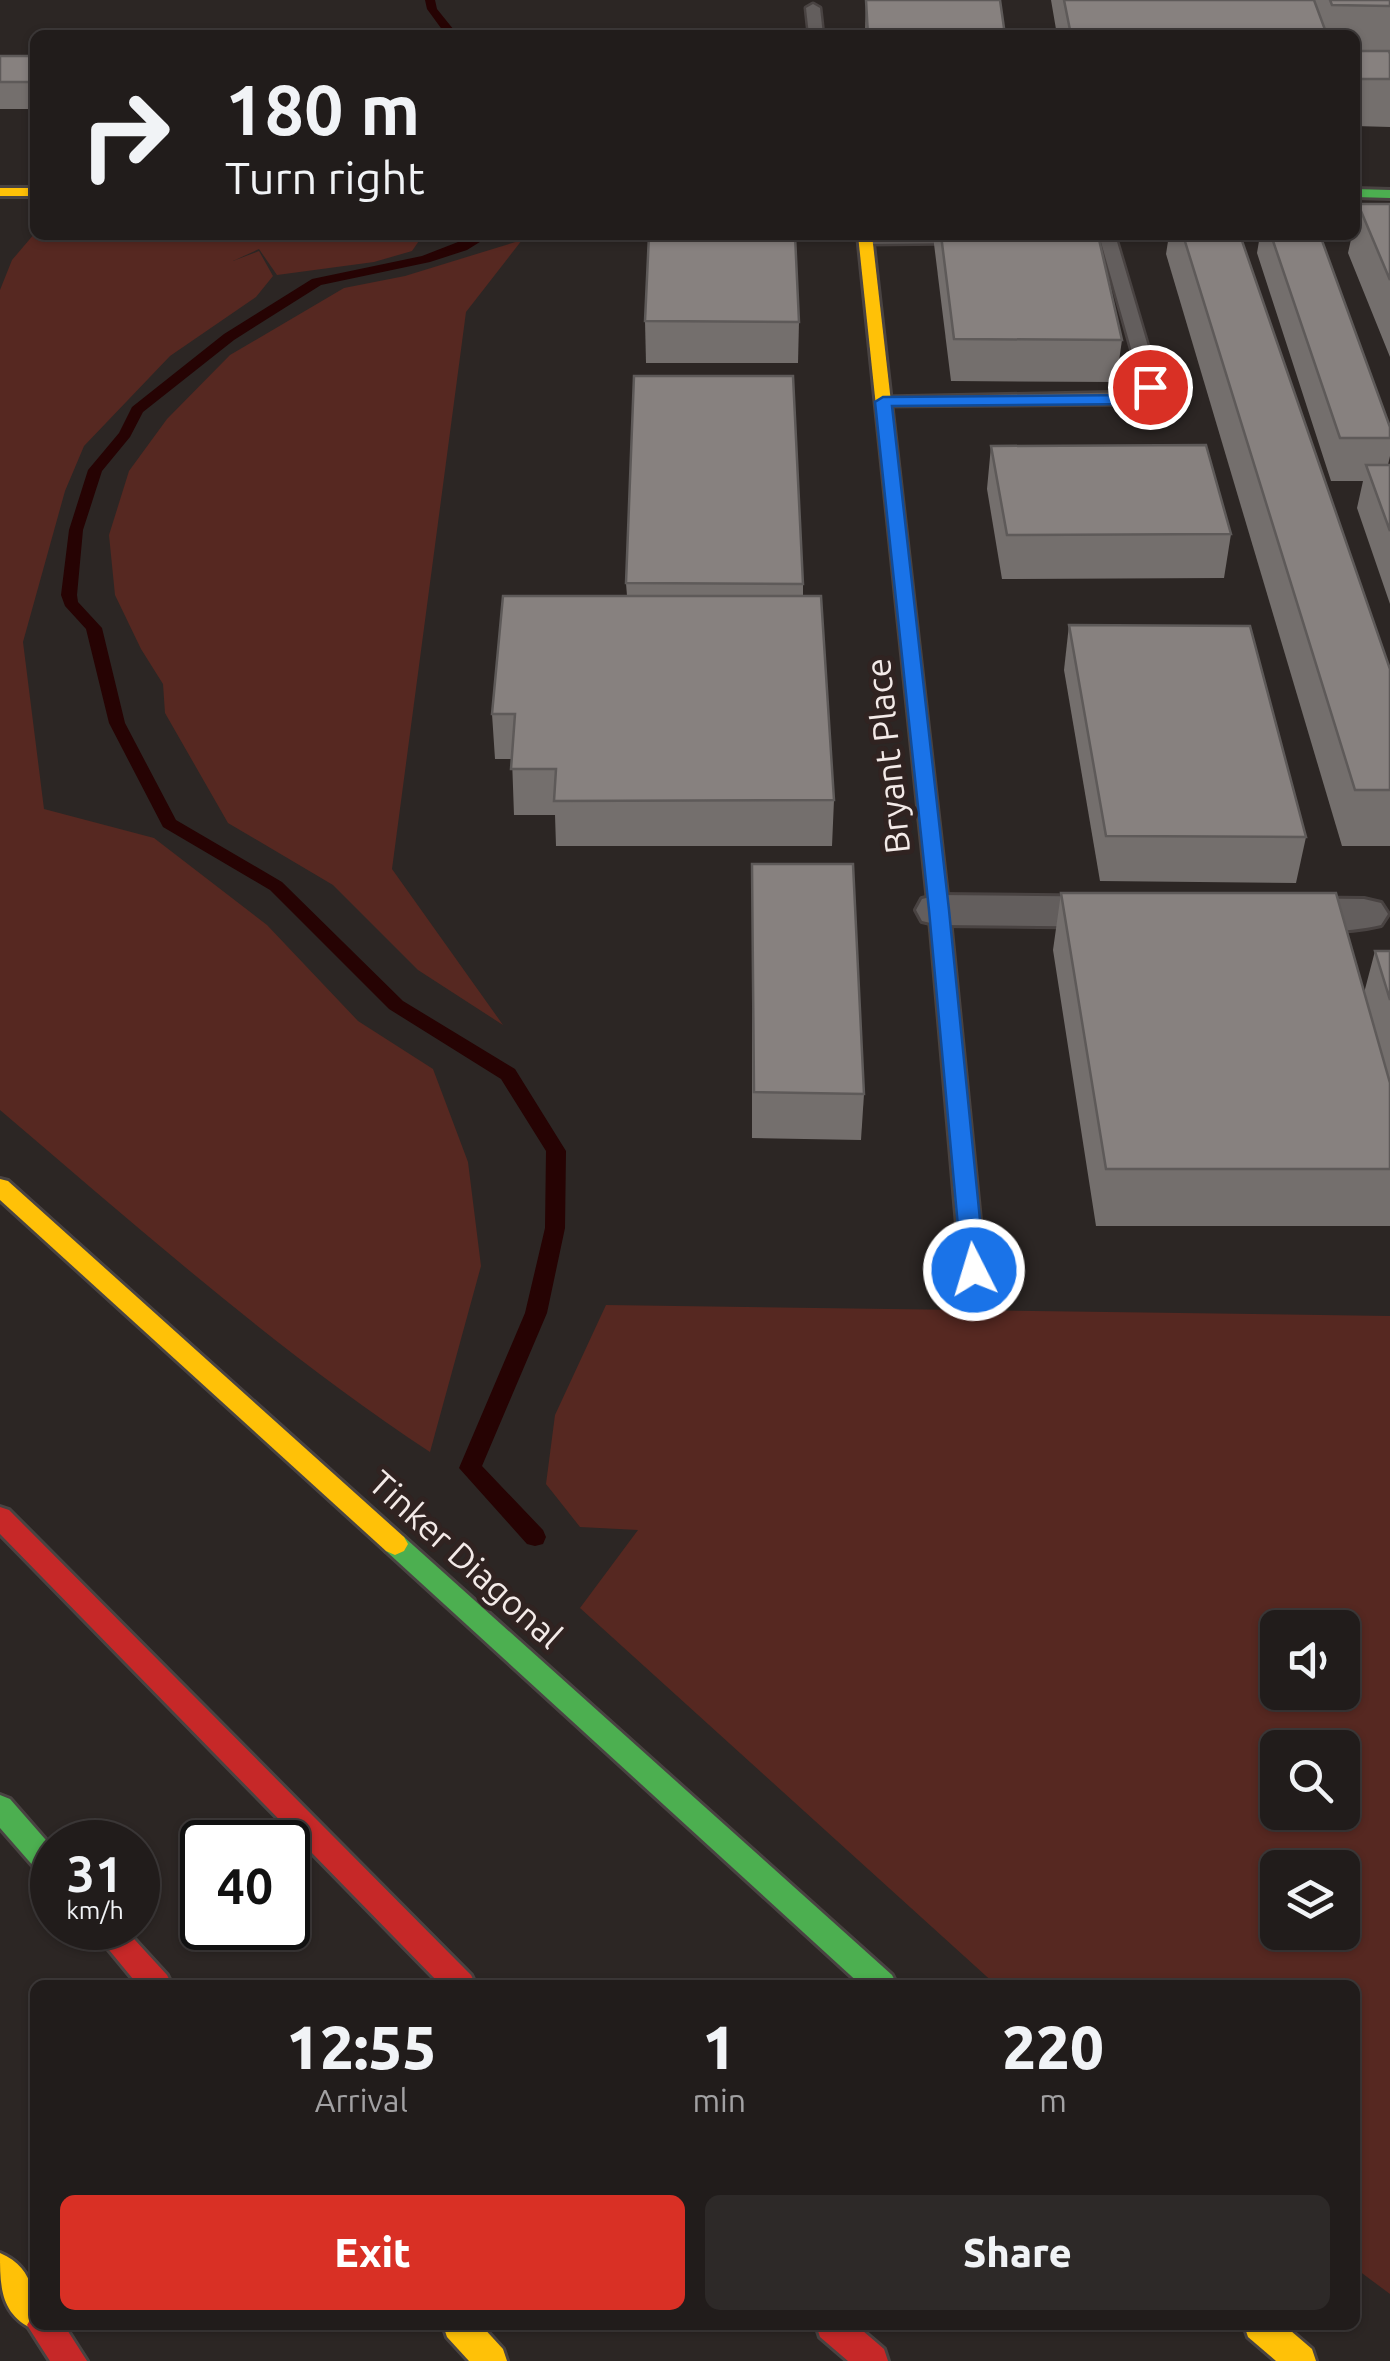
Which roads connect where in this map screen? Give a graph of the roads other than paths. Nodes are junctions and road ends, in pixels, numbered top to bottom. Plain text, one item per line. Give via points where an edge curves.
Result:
1 (813, 8) dead end
2 (815, 30) edge
3 (30, 192) edge
4 (1, 194) edge
5 (1360, 194) edge
6 (1390, 194) edge
7 (866, 240) edge
8 (1102, 240) edge
9 (883, 402) junction
10 (939, 910) junction
11 (1171, 912) edge
12 (1229, 912) edge
13 (1364, 914) dead end
14 (0, 1187) edge
15 (974, 1270) dead end
16 (0, 1517) edge
17 (0, 1808) edge
18 (30, 1842) edge
19 (126, 1950) edge
20 (153, 1980) edge
21 (456, 1980) edge
22 (876, 1980) edge
23 (0, 2269) edge
24 (30, 2308) edge
25 (47, 2330) edge
26 (463, 2330) edge
27 (838, 2330) edge
28 (1266, 2330) edge
29 (71, 2361) edge
30 (491, 2361) edge
31 (872, 2361) edge
32 (1300, 2361) edge

1 - 2 lane
3 - 4 main road
5 - 6 main road
7 - 9 main road, Bryant Place
8 - 9 lane via 1150,387 1146,396
9 - 10 main road, Bryant Place
10 - 11 street
10 - 15 main road, Bryant Place
12 - 13 street
14 - 22 main road, Tinker Diagonal
16 - 21 main road
17 - 18 main road
19 - 20 main road
23 - 24 main road
25 - 29 main road
26 - 30 main road
27 - 31 main road
28 - 32 main road

